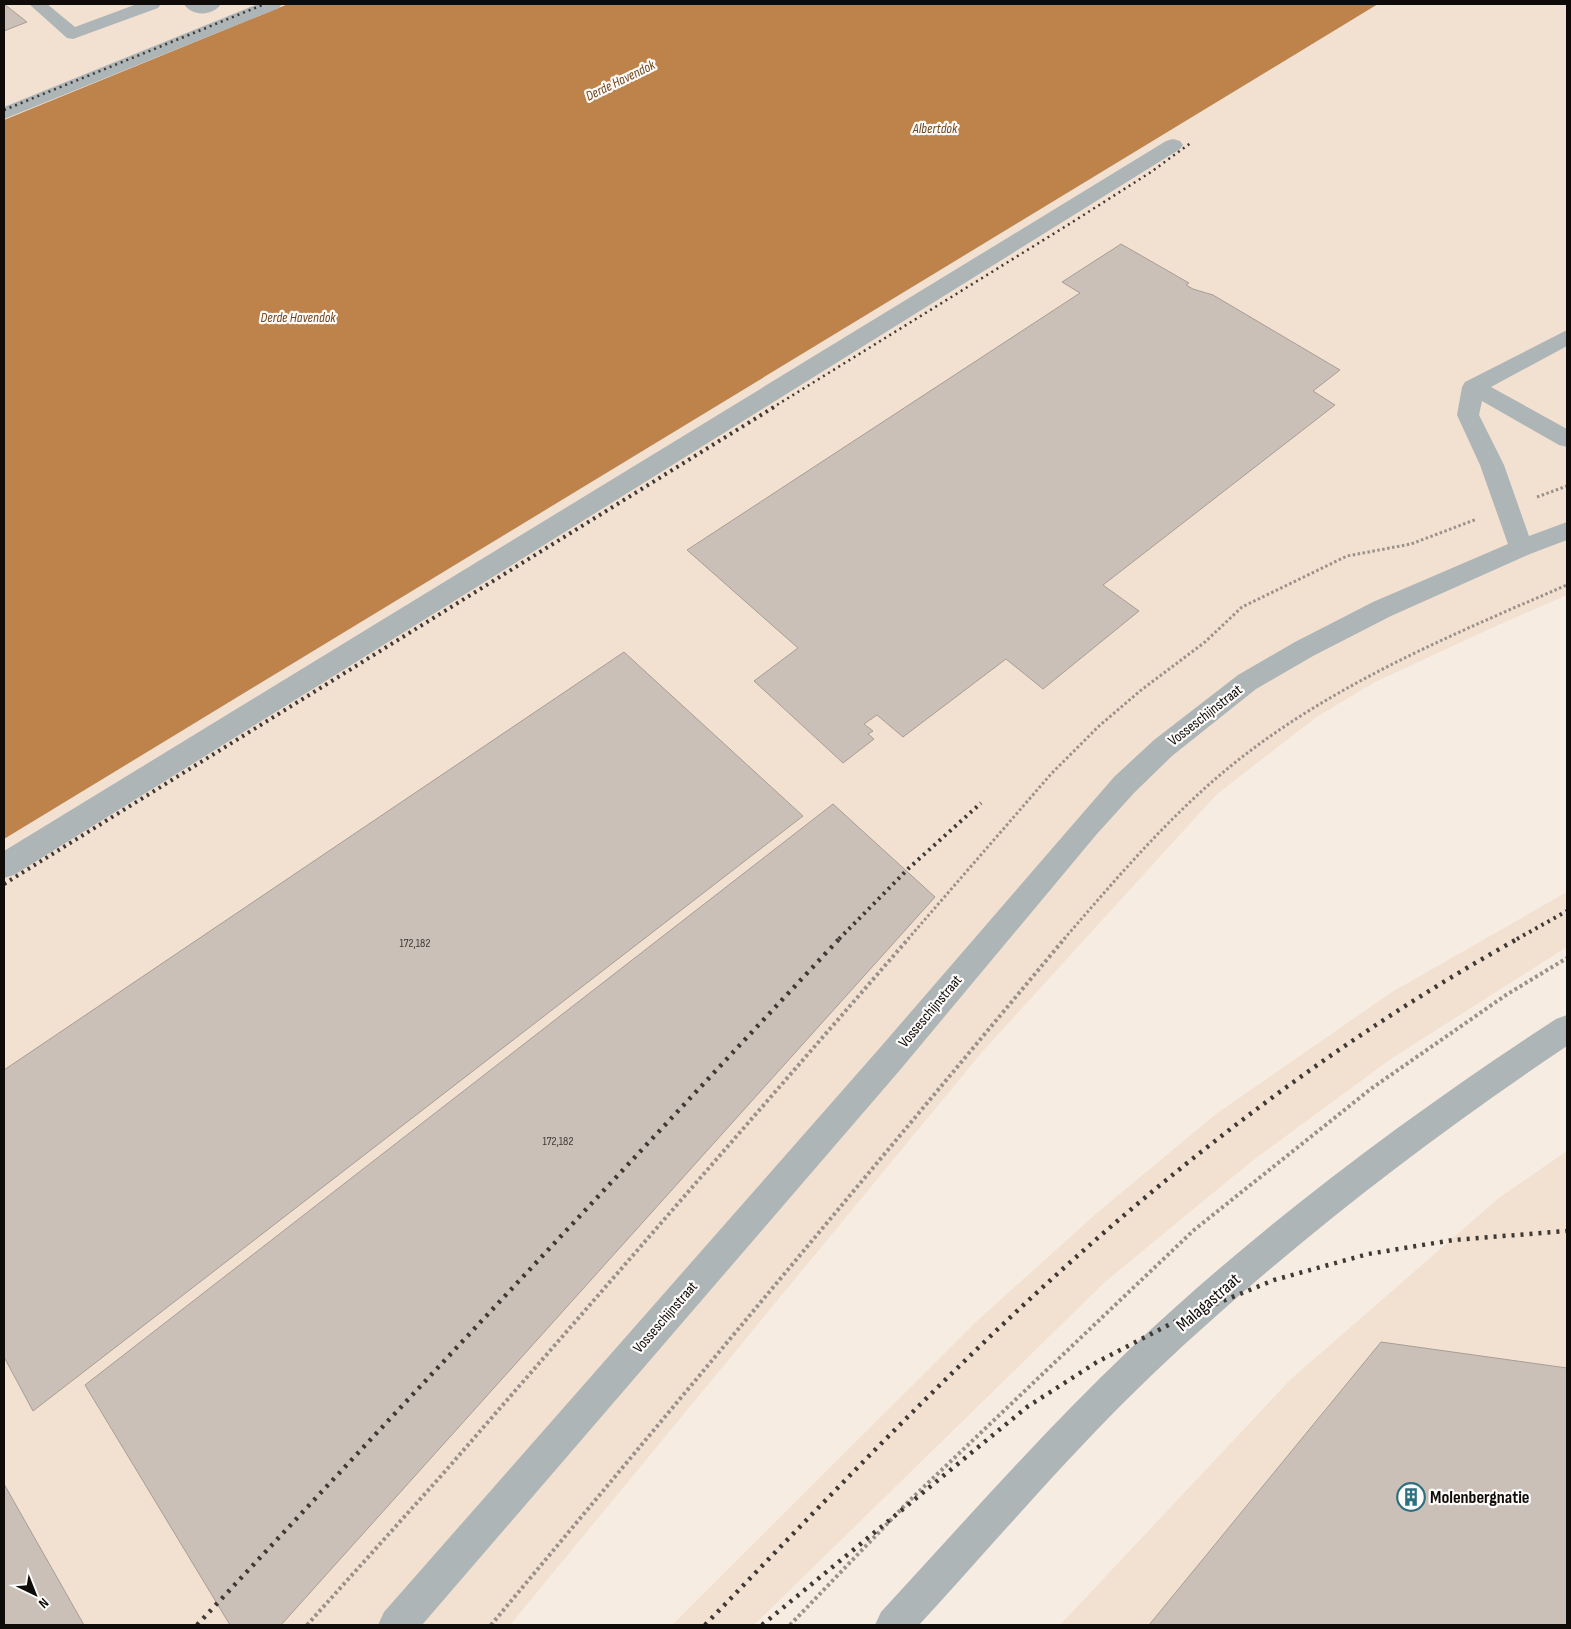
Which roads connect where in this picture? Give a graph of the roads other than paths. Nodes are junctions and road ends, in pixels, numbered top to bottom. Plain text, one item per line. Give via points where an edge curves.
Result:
1 (37, 4) edge
2 (152, 4) edge
3 (192, 4) edge
4 (212, 4) edge
5 (273, 4) edge
6 (4, 113) edge
7 (1173, 145) dead end
8 (1567, 337) edge
9 (1473, 387) junction
10 (1567, 439) edge
11 (1567, 531) edge
12 (1520, 548) junction
13 (4, 866) edge
14 (1567, 1029) edge
15 (397, 1625) edge
16 (894, 1625) edge

1 - 2 street via 72,34
3 - 4 street via 198,9
5 - 6 street
7 - 13 street
8 - 9 street
9 - 10 street
9 - 12 street via 1468,416 1492,465
11 - 12 street, Vosseschijnstraat
12 - 15 street, Vosseschijnstraat via 1382,609 1304,649 1248,682 1144,766 1086,827 889,1060
14 - 16 street, Malagastraat via 1364,1171 1304,1218 1192,1316 1089,1414

